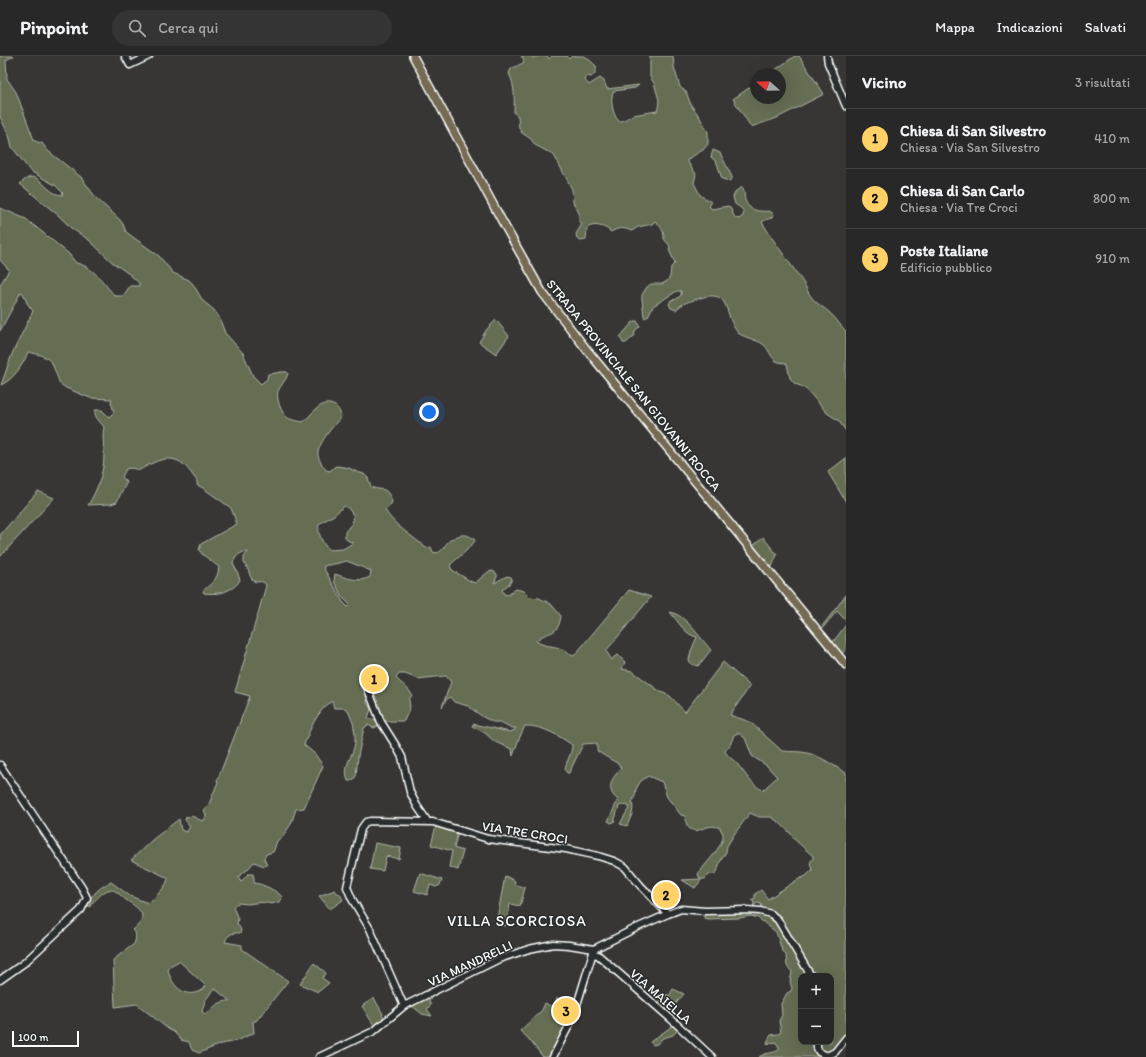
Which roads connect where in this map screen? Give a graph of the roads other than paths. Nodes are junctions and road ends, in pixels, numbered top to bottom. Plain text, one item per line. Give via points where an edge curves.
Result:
1 (124, 56) edge
2 (150, 56) edge
3 (413, 56) edge
4 (826, 56) edge
5 (846, 106) edge
6 (846, 665) edge
7 (363, 677) dead end
8 (0, 765) edge
9 (426, 822) junction
10 (668, 914) junction
11 (593, 951) junction
12 (809, 973) edge
13 (0, 980) edge
14 (404, 1006) junction
15 (846, 1038) edge
16 (818, 1045) edge
17 (319, 1057) edge
18 (553, 1057) edge
19 (712, 1057) edge

1 - 2 street via 130,65
3 - 6 main road, STRADA PROVINCIALE SAN GIOVANNI ROCCA via 542,292
4 - 5 street
7 - 9 street via 381,722 402,757 410,792
8 - 13 street via 87,898 81,910 24,963
9 - 10 street, VIA TRE CROCI via 488,839 566,849 614,861 625,867
9 - 14 street, VIA TRE CROCI via 366,822 347,887 370,929
10 - 11 street
10 - 12 street via 681,909 746,910 771,914 778,920
11 - 14 street, VIA MANDRELLI via 561,944 529,949 499,959
11 - 18 street via 573,1018
11 - 19 street, VIA MAIELLA
14 - 17 street, VIA MANDRELLI via 374,1031
15 - 16 street via 835,1052 827,1056 819,1052

